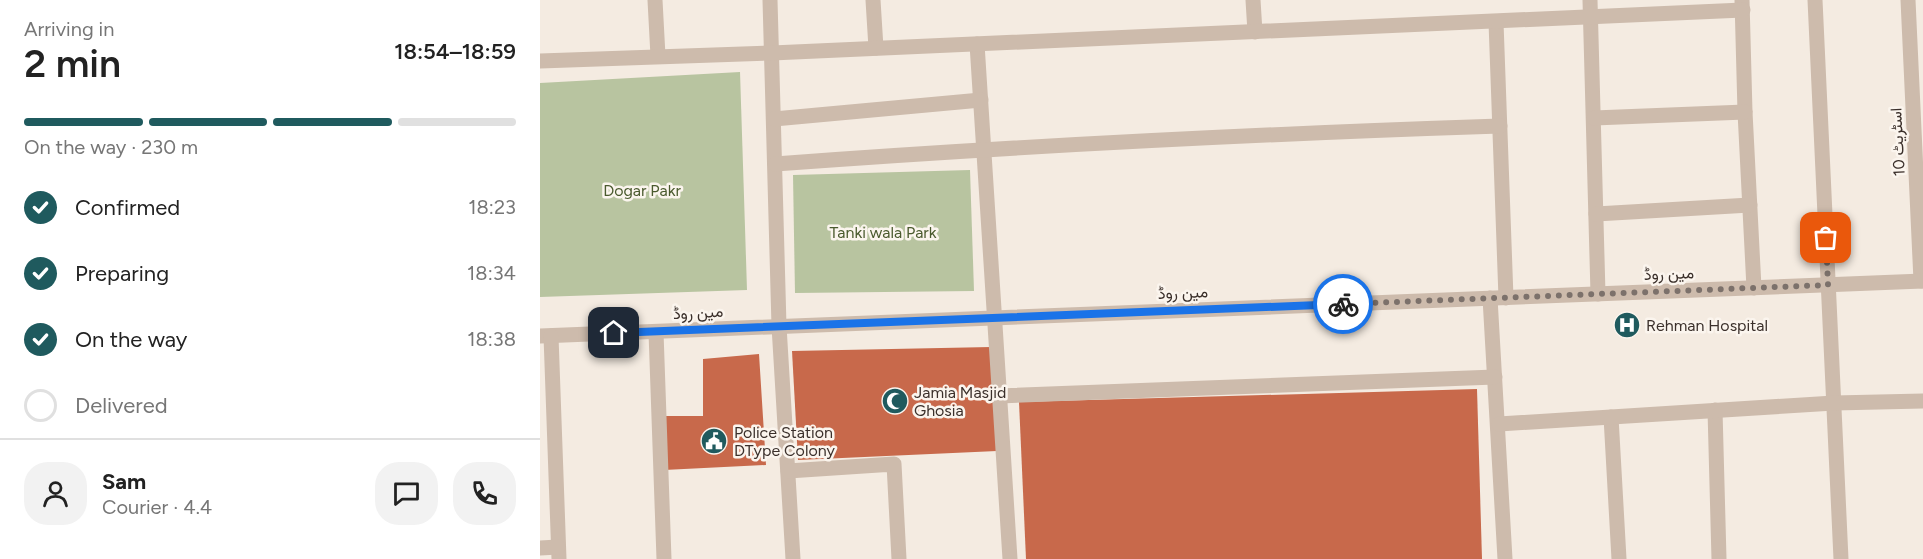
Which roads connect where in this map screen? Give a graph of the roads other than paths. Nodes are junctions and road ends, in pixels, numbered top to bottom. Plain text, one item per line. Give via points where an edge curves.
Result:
1 (655, 0) edge
2 (770, 0) edge
3 (873, 0) edge
4 (1253, 0) edge
5 (1590, 0) edge
6 (1815, 0) edge
7 (1908, 0) edge
8 (1742, 5) edge
9 (1591, 17) junction
10 (1496, 22) junction
11 (1255, 32) junction
12 (977, 44) junction
13 (876, 48) junction
14 (772, 53) junction
15 (658, 56) junction
16 (540, 61) edge
17 (981, 100) junction
18 (1745, 112) junction
19 (1594, 118) junction
20 (774, 119) junction
21 (1500, 126) junction
22 (984, 148) junction
23 (775, 164) junction
24 (1750, 205) junction
25 (1596, 214) junction
26 (1922, 281) edge
27 (1828, 285) junction
28 (1754, 288) junction
29 (1598, 294) junction
30 (1490, 298) junction
31 (1506, 298) junction
32 (994, 318) junction
33 (779, 326) junction
34 (656, 332) junction
35 (545, 336) edge
36 (1495, 377) junction
37 (999, 396) junction
38 (1923, 401) edge
39 (1834, 403) junction
40 (1715, 410) junction
41 (1611, 417) junction
42 (1498, 424) junction
43 (547, 451) edge
44 (788, 471) junction
45 (540, 548) edge
46 (558, 553) edge
47 (664, 559) edge
48 (793, 559) edge
49 (899, 559) edge
50 (1010, 559) edge
51 (1505, 559) edge
52 (1619, 559) edge
53 (1719, 559) edge
54 (1841, 559) edge

1 - 15 street
2 - 14 street
3 - 13 street
4 - 11 street
5 - 9 street
6 - 27 street
7 - 26 street, اسٹریٹ 10
8 - 9 street
8 - 18 street
9 - 10 street
9 - 19 street
10 - 11 street
10 - 21 street
11 - 12 street
12 - 13 street
12 - 17 street
13 - 14 street
14 - 15 street
14 - 20 street
15 - 16 street
17 - 20 street
17 - 22 street
18 - 19 street
18 - 24 street
19 - 25 street
20 - 23 street
21 - 22 street
21 - 31 street
22 - 23 street
22 - 32 street
23 - 33 street
24 - 25 street
24 - 28 street
25 - 29 street
26 - 27 street, مین روڈ
27 - 28 street, مین روڈ
27 - 39 street
28 - 29 street, مین روڈ
29 - 31 street, مین روڈ
30 - 31 street, مین روڈ
30 - 32 street, مین روڈ
30 - 36 street
32 - 33 street, مین روڈ
32 - 37 street
33 - 34 street, مین روڈ
33 - 44 street
34 - 35 street, مین روڈ
34 - 47 street
35 - 43 street
36 - 37 street
36 - 42 street
37 - 50 street
38 - 39 street
39 - 40 street
39 - 54 street
40 - 41 street
40 - 53 street
41 - 42 street
41 - 52 street
42 - 51 street
43 - 46 street
44 - 48 street
44 - 49 street via 894,464
45 - 46 street

